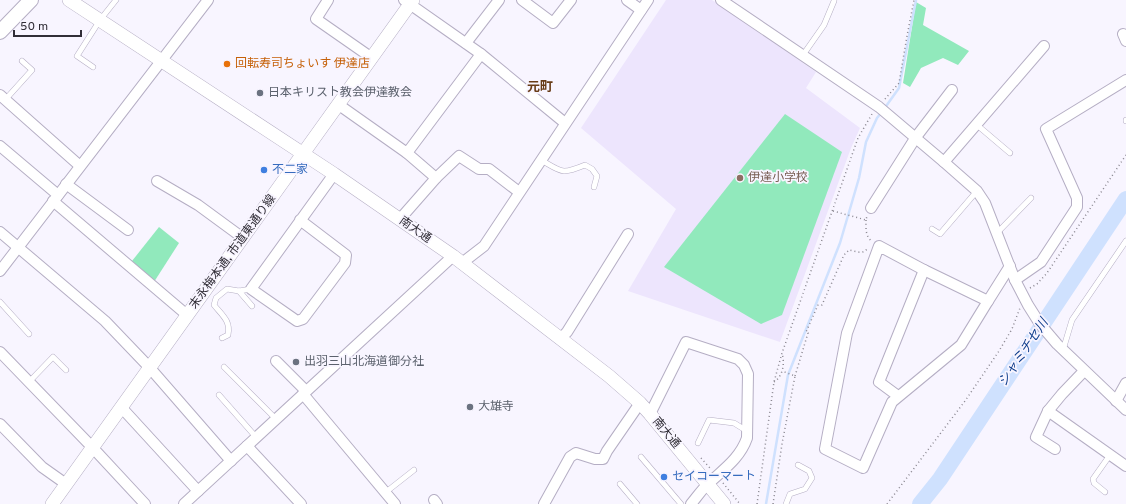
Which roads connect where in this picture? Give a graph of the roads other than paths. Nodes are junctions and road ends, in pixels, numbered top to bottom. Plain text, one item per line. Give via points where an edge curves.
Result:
1 (31, 0) edge
2 (69, 0) edge
3 (116, 0) edge
4 (208, 0) edge
5 (328, 0) edge
6 (498, 0) edge
7 (522, 0) edge
8 (570, 0) edge
9 (627, 0) edge
10 (648, 0) edge
11 (722, 0) edge
12 (834, 1) dead end
13 (409, 2) edge
14 (641, 10) junction
15 (100, 20) junction
16 (0, 32) edge
17 (466, 43) junction
18 (1044, 46) dead end
19 (481, 54) junction
20 (802, 55) junction
21 (372, 58) junction
22 (22, 61) dead end
23 (162, 61) junction
24 (92, 67) dead end
25 (1126, 80) edge
26 (952, 90) dead end
27 (3, 97) edge
28 (339, 105) junction
29 (565, 122) junction
30 (977, 125) junction
31 (916, 137) junction
32 (0, 146) edge
33 (407, 153) junction
34 (1010, 153) dead end
35 (303, 154) junction
36 (540, 160) junction
37 (944, 162) junction
38 (80, 166) junction
39 (334, 174) junction
40 (436, 178) junction
41 (157, 181) dead end
42 (66, 184) junction
43 (594, 187) dead end
44 (977, 191) junction
45 (519, 192) junction
46 (55, 198) junction
47 (1031, 198) dead end
48 (871, 208) dead end
49 (400, 219) junction
50 (300, 220) junction
51 (932, 229) dead end
52 (128, 230) dead end
53 (0, 232) edge
54 (997, 233) junction
55 (628, 234) dead end
56 (243, 238) junction
57 (1126, 241) edge
58 (18, 248) junction
59 (457, 260) junction
60 (1010, 266) junction
61 (924, 270) junction
62 (0, 271) edge
63 (1016, 280) junction
64 (251, 289) junction
65 (239, 291) junction
66 (988, 301) junction
67 (0, 302) edge
68 (252, 306) dead end
69 (187, 315) junction
70 (29, 334) dead end
71 (222, 338) dead end
72 (560, 339) junction
73 (1060, 347) junction
74 (0, 352) edge
75 (276, 361) dead end
76 (224, 367) dead end
77 (150, 368) junction
78 (66, 370) dead end
79 (1084, 371) junction
80 (29, 382) junction
81 (1126, 383) edge
82 (305, 392) junction
83 (219, 395) dead end
84 (898, 396) junction
85 (1116, 401) junction
86 (640, 403) junction
87 (121, 407) junction
88 (1126, 410) edge
89 (1048, 412) junction
90 (650, 414) junction
91 (276, 419) junction
92 (0, 424) edge
93 (747, 431) junction
94 (256, 437) junction
95 (698, 443) dead end
96 (247, 446) junction
97 (93, 448) junction
98 (1055, 449) dead end
99 (1110, 455) junction
100 (641, 456) dead end
101 (231, 460) junction
102 (798, 465) dead end
103 (1126, 466) edge
104 (414, 470) dead end
105 (66, 484) junction
106 (620, 484) dead end
107 (708, 484) junction
108 (198, 491) junction
109 (386, 492) junction
110 (1105, 492) dead end
111 (52, 504) edge
112 (145, 504) edge
113 (184, 504) edge
114 (301, 504) edge
115 (395, 504) edge
116 (544, 504) edge
117 (637, 504) edge
118 (681, 504) edge
119 (691, 504) edge
120 (724, 504) edge
121 (786, 504) edge

1 - 16 main road
2 - 15 street, 南大通
3 - 15 lane
4 - 23 street
5 - 21 street via 316,19
6 - 17 street
7 - 8 street via 554,24
9 - 14 street
10 - 14 street
11 - 20 street
12 - 20 lane via 824,25
13 - 17 street
13 - 21 street, 末永梅本通, 市道東通り線
14 - 29 street
15 - 23 street, 南大通
15 - 24 lane via 77,56
17 - 19 street
18 - 30 street
19 - 29 street
19 - 33 street
20 - 31 street via 878,107
21 - 28 street, 末永梅本通, 市道東通り線
22 - 27 lane via 32,70
23 - 35 street, 南大通
23 - 38 street
25 - 63 street via 1046,129 1077,198 1077,207 1041,262
26 - 31 street
27 - 38 street
28 - 33 street
28 - 35 street, 末永梅本通, 市道東通り線
29 - 36 street
30 - 34 lane
30 - 37 street
31 - 37 street
31 - 48 street
32 - 46 street
33 - 40 street
35 - 39 street, 南大通
35 - 56 street, 末永梅本通, 市道東通り線
36 - 43 lane via 562,171 570,171 585,165 597,176
36 - 45 street
37 - 44 street
38 - 42 street
39 - 49 street, 南大通
39 - 50 street
40 - 45 street via 459,156 480,170 489,170
40 - 49 street
41 - 56 street via 198,205
42 - 46 street
42 - 52 street
44 - 51 lane via 940,234
44 - 54 street via 985,203
45 - 59 street via 484,246
46 - 58 street
46 - 69 street
47 - 54 lane
49 - 59 street, 南大通
50 - 64 street
50 - 64 street via 346,255 345,263 303,319 297,321
53 - 58 street
54 - 60 street
55 - 72 street via 567,332
56 - 69 street, 末永梅本通, 市道東通り線
57 - 73 lane via 1072,320
58 - 62 street
58 - 77 street via 105,320
59 - 72 street, 南大通
59 - 82 street
60 - 63 street
60 - 66 street
61 - 66 street
61 - 84 street via 879,382
61 - 84 street via 879,246 847,333 825,449 863,468 892,402
63 - 73 street via 1024,299 1040,324
64 - 65 lane
65 - 68 lane
65 - 71 lane via 227,289 216,298 214,305 227,320 229,328 228,335
66 - 84 street via 962,345
67 - 70 lane
69 - 77 street, 末永梅本通, 市道東通り線
72 - 86 street, 南大通
73 - 79 street
74 - 80 street
75 - 82 street
76 - 91 lane
77 - 87 street, 末永梅本通, 市道東通り線
77 - 101 street
78 - 80 lane via 54,357
79 - 85 street
79 - 89 street
80 - 97 street
81 - 85 street
82 - 91 street
82 - 109 street
83 - 94 lane
85 - 88 street
86 - 90 street, 南大通
86 - 116 street via 603,459 576,453 570,457
87 - 97 street, 末永梅本通, 市道東通り線
87 - 108 street
89 - 98 street via 1036,437
89 - 99 street
90 - 93 street via 686,342 738,359 744,365 748,374
90 - 107 street, 南大通
91 - 94 street
92 - 105 street via 42,467
93 - 95 lane via 734,423 709,420
93 - 107 street via 747,438 738,456
94 - 96 street
96 - 101 street
96 - 114 street
97 - 105 street, 末永梅本通, 市道東通り線
97 - 112 street
99 - 103 street
99 - 110 lane via 1093,479
100 - 118 lane
101 - 108 street
102 - 121 lane via 809,470 812,478 805,489 790,494
104 - 109 lane
105 - 111 street, 末永梅本通, 市道東通り線
106 - 117 lane
107 - 119 street
107 - 120 street, 南大通
108 - 113 street
109 - 115 street

